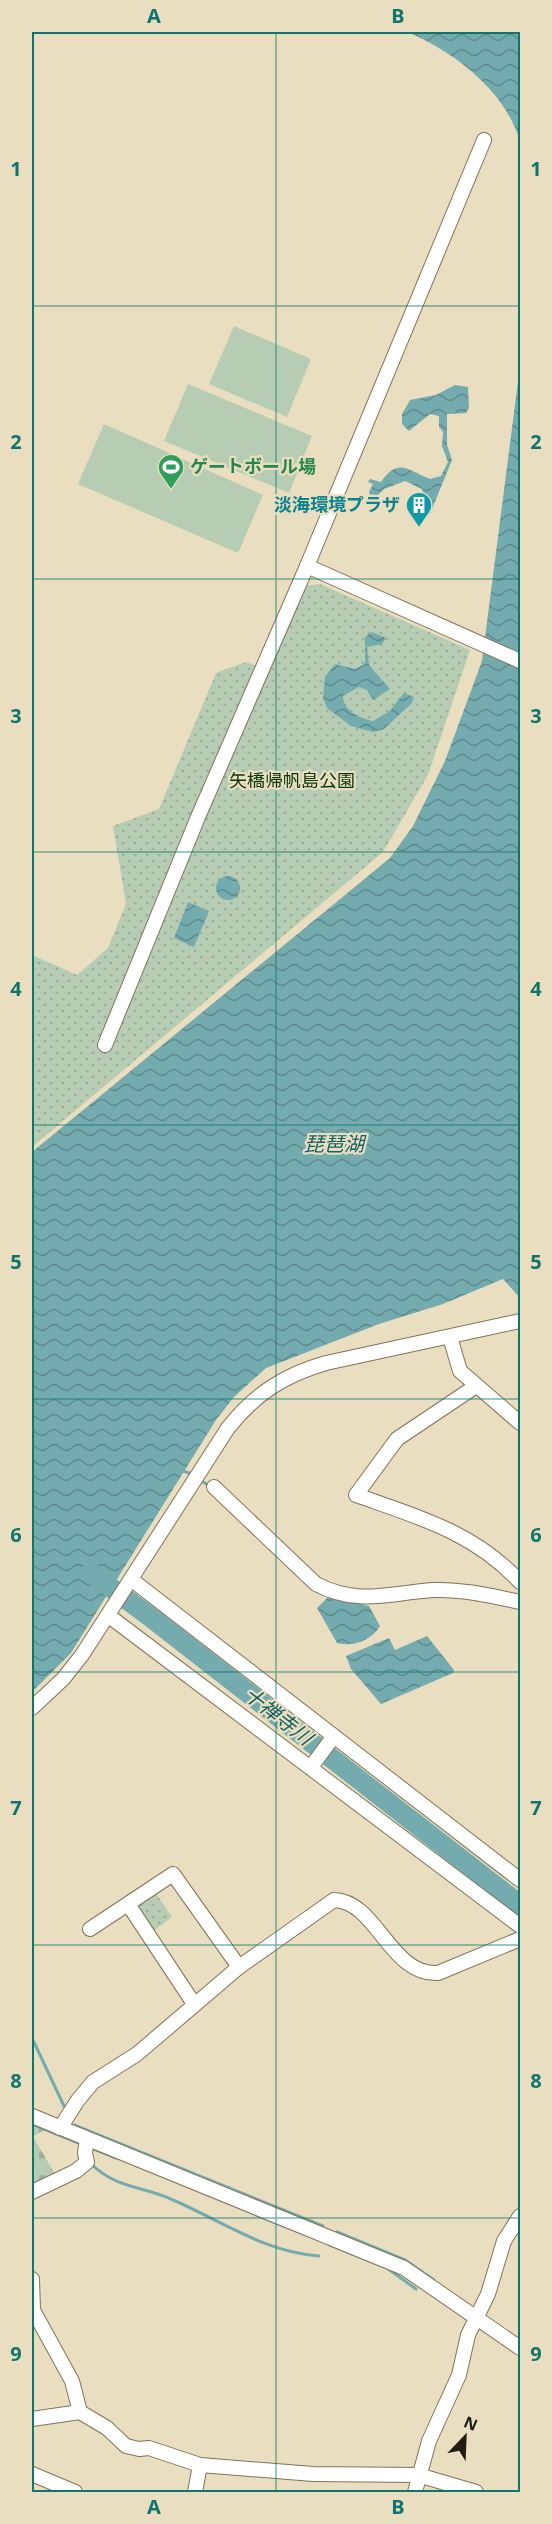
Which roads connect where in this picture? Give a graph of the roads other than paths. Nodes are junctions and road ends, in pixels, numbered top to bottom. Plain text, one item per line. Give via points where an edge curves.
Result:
1 (484, 140) dead end
2 (307, 566) junction
3 (520, 661) edge
4 (105, 1045) dead end
5 (520, 1322) edge
6 (450, 1337) junction
7 (476, 1386) junction
8 (520, 1423) edge
9 (214, 1487) dead end
10 (131, 1582) junction
11 (520, 1582) edge
12 (520, 1602) edge
13 (111, 1613) junction
14 (32, 1708) edge
15 (333, 1738) junction
16 (312, 1765) junction
17 (520, 1880) edge
18 (128, 1904) junction
19 (520, 1926) edge
20 (90, 1929) dead end
21 (520, 1939) edge
22 (239, 1967) junction
23 (194, 2004) junction
24 (32, 2116) edge
25 (60, 2128) junction
26 (87, 2139) junction
27 (32, 2192) edge
28 (520, 2216) edge
29 (32, 2279) edge
30 (476, 2318) junction
31 (520, 2348) edge
32 (80, 2412) junction
33 (32, 2419) edge
34 (200, 2465) junction
35 (32, 2474) edge
36 (418, 2475) junction
37 (46, 2487) edge
38 (75, 2493) edge
39 (195, 2493) edge
40 (415, 2493) edge
41 (477, 2493) edge

1 - 2 street
2 - 3 street
2 - 4 street
5 - 6 street
6 - 7 street via 459,1371
6 - 10 street via 326,1363 297,1371 272,1384 228,1428
7 - 8 street
7 - 11 street via 397,1439 356,1496 467,1538
9 - 12 street via 316,1584 332,1592 367,1599 433,1590 462,1591
10 - 13 street
10 - 15 street
13 - 14 street via 63,1678
13 - 16 street
15 - 16 street
15 - 17 street
16 - 19 street
18 - 20 street
18 - 22 street via 173,1874
18 - 23 street
21 - 22 street via 438,1973 426,1974 411,1967 352,1903 334,1900
22 - 23 street
23 - 25 street via 136,2054 93,2082
24 - 25 street
25 - 26 street
26 - 27 street via 87,2162
26 - 30 street via 404,2268
28 - 30 street via 504,2241 488,2294
29 - 32 street via 33,2310 72,2381
30 - 31 street
30 - 36 street via 459,2375
32 - 33 street
32 - 34 street via 107,2428 126,2446 149,2448
34 - 36 street via 313,2474
34 - 39 street
35 - 37 street
36 - 40 street
36 - 41 street
37 - 38 street

